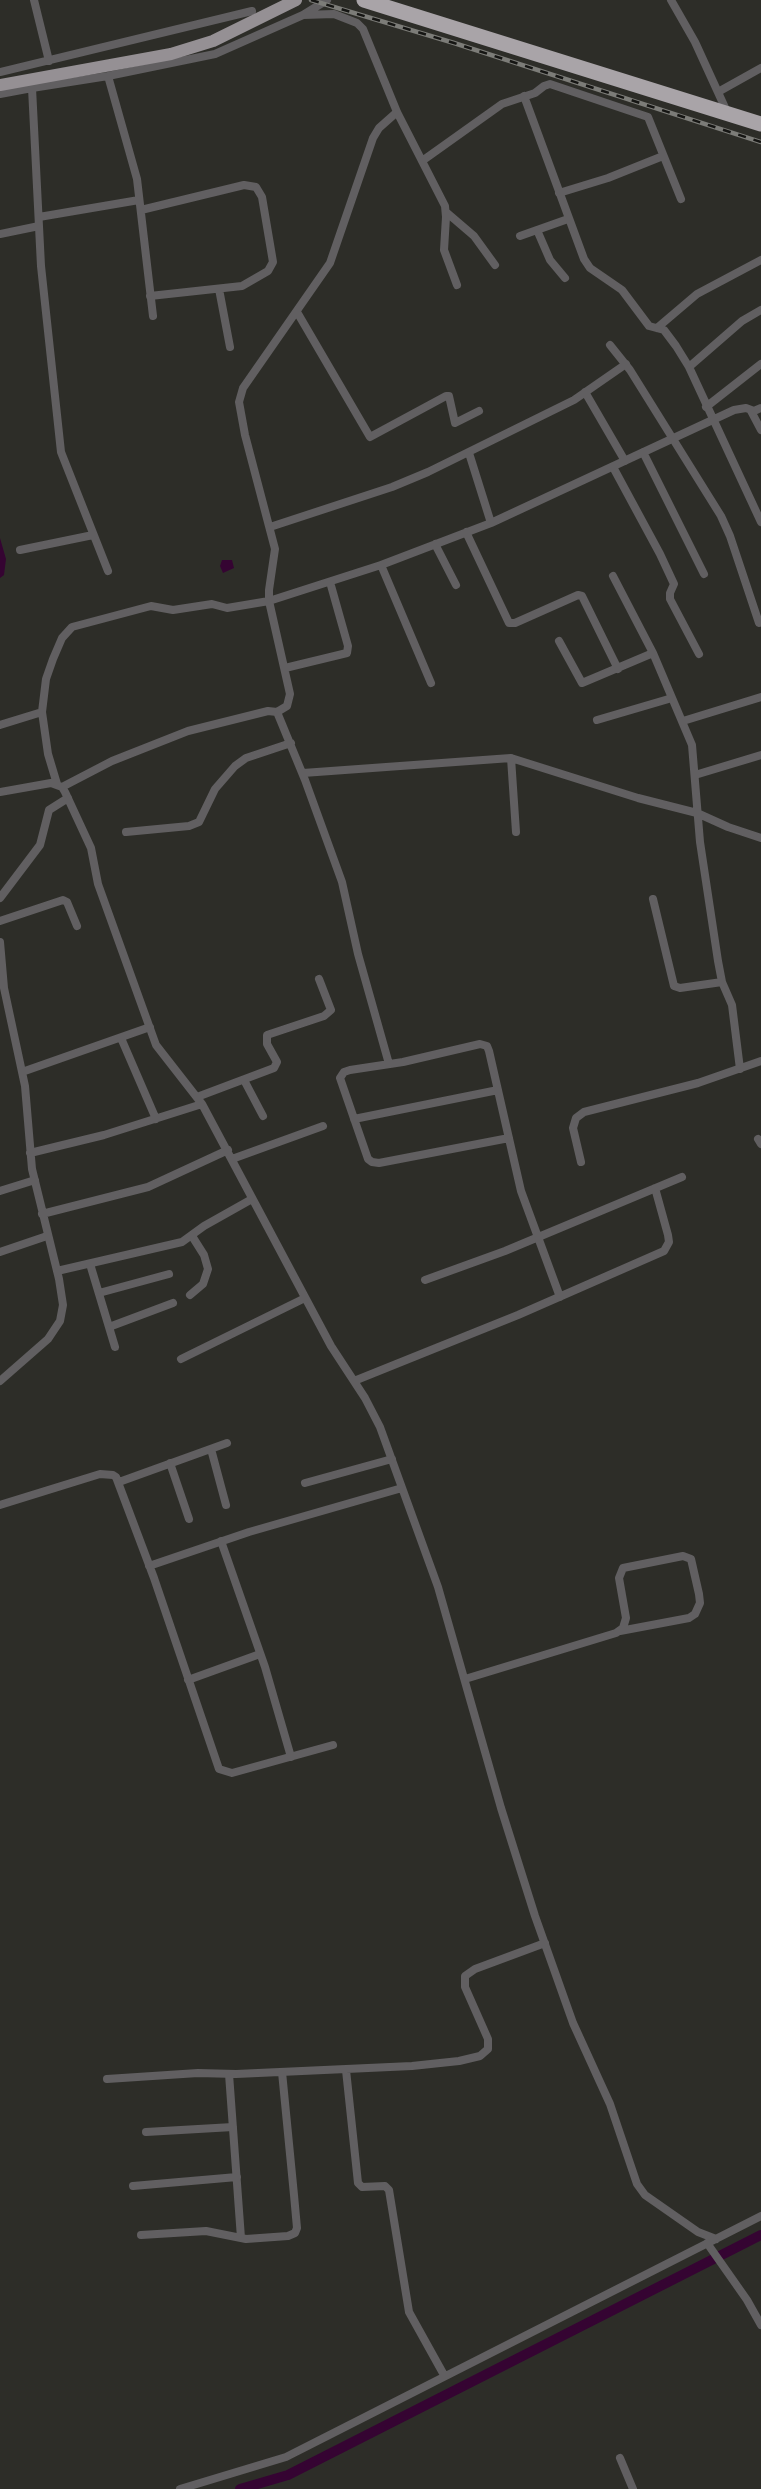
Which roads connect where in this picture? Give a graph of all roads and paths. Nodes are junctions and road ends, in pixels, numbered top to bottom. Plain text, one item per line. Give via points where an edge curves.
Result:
1 (34, 0) edge
2 (296, 0) edge
3 (327, 0) edge
4 (364, 0) edge
5 (674, 1) edge
6 (252, 11) dead end
7 (303, 15) junction
8 (48, 61) junction
9 (761, 68) edge
10 (0, 72) edge
11 (108, 76) junction
12 (0, 85) edge
13 (32, 88) junction
14 (718, 92) junction
15 (0, 94) edge
16 (524, 96) junction
17 (397, 112) junction
18 (727, 114) junction
19 (761, 124) edge
20 (663, 156) junction
21 (422, 161) junction
22 (559, 193) junction
23 (681, 199) dead end
24 (140, 200) junction
25 (141, 210) junction
26 (446, 212) junction
27 (39, 217) junction
28 (568, 219) junction
29 (39, 226) junction
30 (537, 230) junction
31 (0, 234) edge
32 (520, 236) dead end
33 (761, 260) edge
34 (495, 265) dead end
35 (565, 278) dead end
36 (457, 285) dead end
37 (219, 289) junction
38 (150, 296) junction
39 (761, 310) edge
40 (297, 312) junction
41 (152, 316) dead end
42 (657, 328) junction
43 (610, 345) dead end
44 (230, 347) dead end
45 (626, 364) junction
46 (761, 364) edge
47 (689, 367) junction
48 (585, 392) junction
49 (706, 407) junction
50 (761, 408) edge
51 (479, 411) dead end
52 (751, 411) junction
53 (712, 419) junction
54 (761, 430) edge
55 (674, 438) junction
56 (643, 452) junction
57 (469, 453) junction
58 (625, 461) junction
59 (613, 467) junction
60 (761, 522) edge
61 (491, 523) junction
62 (270, 527) junction
63 (466, 532) junction
64 (93, 535) junction
65 (435, 544) junction
66 (20, 550) dead end
67 (381, 565) junction
68 (108, 571) dead end
69 (704, 574) dead end
70 (613, 576) dead end
71 (330, 582) junction
72 (456, 584) dead end
73 (269, 601) junction
74 (759, 623) dead end
75 (559, 641) dead end
76 (653, 654) junction
77 (699, 654) dead end
78 (285, 668) junction
79 (618, 669) junction
80 (431, 683) dead end
81 (761, 697) edge
82 (672, 698) junction
83 (42, 712) junction
84 (277, 712) junction
85 (597, 720) dead end
86 (683, 721) junction
87 (0, 725) edge
88 (290, 743) junction
89 (761, 755) edge
90 (511, 758) junction
91 (302, 774) junction
92 (695, 775) junction
93 (60, 786) junction
94 (0, 792) edge
95 (68, 798) junction
96 (697, 813) junction
97 (126, 832) dead end
98 (516, 832) dead end
99 (761, 838) edge
100 (0, 898) edge
101 (653, 899) dead end
102 (0, 921) edge
103 (77, 926) dead end
104 (0, 942) edge
105 (319, 979) dead end
106 (722, 982) junction
107 (2, 983) edge
108 (150, 1027) junction
109 (120, 1038) junction
110 (761, 1061) edge
111 (389, 1064) junction
112 (740, 1069) junction
113 (22, 1072) junction
114 (244, 1080) junction
115 (498, 1090) junction
116 (199, 1100) junction
117 (263, 1116) dead end
118 (156, 1119) junction
119 (354, 1119) junction
120 (323, 1126) dead end
121 (509, 1138) junction
122 (228, 1150) junction
123 (30, 1153) junction
124 (232, 1159) junction
125 (582, 1162) dead end
126 (682, 1177) dead end
127 (35, 1180) junction
128 (655, 1188) junction
129 (0, 1191) edge
130 (252, 1199) junction
131 (42, 1214) junction
132 (47, 1236) junction
133 (192, 1236) junction
134 (537, 1237) junction
135 (0, 1252) edge
136 (90, 1264) junction
137 (63, 1270) junction
138 (169, 1274) dead end
139 (425, 1280) dead end
140 (99, 1293) junction
141 (190, 1295) dead end
142 (305, 1298) junction
143 (560, 1298) junction
144 (173, 1303) dead end
145 (109, 1327) junction
146 (115, 1347) dead end
147 (181, 1359) dead end
148 (0, 1381) edge
149 (354, 1381) junction
150 (227, 1443) dead end
151 (211, 1449) junction
152 (392, 1459) junction
153 (170, 1464) junction
154 (119, 1482) junction
155 (305, 1483) dead end
156 (402, 1488) junction
157 (226, 1504) dead end
158 (0, 1505) edge
159 (189, 1519) dead end
160 (221, 1541) junction
161 (150, 1566) junction
162 (620, 1631) junction
163 (260, 1654) junction
164 (465, 1679) junction
165 (188, 1680) junction
166 (334, 1745) dead end
167 (291, 1757) junction
168 (545, 1943) junction
169 (346, 2070) junction
170 (282, 2072) junction
171 (229, 2074) junction
172 (108, 2079) dead end
173 (233, 2127) junction
174 (146, 2132) dead end
175 (237, 2177) junction
176 (133, 2186) dead end
177 (761, 2216) edge
178 (141, 2235) dead end
179 (241, 2238) junction
180 (716, 2239) junction
181 (709, 2246) junction
182 (761, 2325) edge
183 (444, 2376) junction
184 (620, 2458) dead end
185 (180, 2489) edge
186 (633, 2489) edge

1 - 8 street
2 - 12 main road via 213,41 171,54
3 - 7 street
4 - 18 highway
5 - 14 street
6 - 8 street
7 - 11 street via 215,54
7 - 17 street via 326,12 343,16 360,26
8 - 10 street
9 - 14 street
11 - 13 street
11 - 24 street
13 - 15 street
13 - 27 street
14 - 18 street
16 - 20 street via 550,84 646,116
16 - 21 street via 489,111
16 - 22 street
17 - 21 street
17 - 40 street via 373,138 330,263
18 - 19 highway
20 - 22 street
20 - 23 street
21 - 26 street
22 - 28 street
24 - 25 street
24 - 27 street
25 - 37 street via 244,185 256,187 262,197 271,266 247,284
25 - 38 street
26 - 34 street via 474,236
26 - 36 street via 444,250
27 - 29 street
28 - 30 street
28 - 42 street via 587,264 622,290 648,324
29 - 31 street
29 - 64 street via 62,452
30 - 32 street
30 - 35 street via 550,260
33 - 42 street via 697,294
37 - 38 street
37 - 44 street
38 - 41 street
39 - 47 street via 742,321
40 - 51 street via 370,437 446,396 449,396 455,423
40 - 62 street via 243,388 239,402
42 - 47 street via 665,331
43 - 45 street
45 - 48 street
45 - 55 street
46 - 49 street
47 - 49 street
48 - 57 street
48 - 58 street
49 - 53 street
50 - 52 street
52 - 53 street via 739,409
52 - 54 street
53 - 55 street
53 - 60 street
55 - 56 street
55 - 74 street via 721,516
56 - 58 street
56 - 69 street
57 - 61 street
57 - 62 street via 392,486
58 - 59 street
59 - 61 street
59 - 77 street via 674,584 670,599
61 - 63 street
62 - 73 street via 275,549
63 - 65 street
63 - 79 street via 509,623 582,596
64 - 66 street
64 - 68 street
65 - 67 street
65 - 72 street
67 - 71 street
67 - 80 street
70 - 76 street
71 - 73 street
71 - 78 street via 348,646 347,653
73 - 78 street
73 - 83 street via 227,608 212,604 172,610 150,606 72,627 62,638 53,659 46,679
75 - 79 street via 582,683
76 - 79 street
76 - 82 street
78 - 84 street via 289,702
81 - 86 street
82 - 85 street
82 - 86 street
83 - 87 street
83 - 93 street via 48,754
84 - 88 street
84 - 93 street via 268,711 188,731
86 - 92 street via 692,745
88 - 91 street
88 - 97 street via 246,758 235,766 215,789 200,822
89 - 92 street
90 - 91 street
90 - 96 street
90 - 98 street
91 - 111 street via 348,901 358,954
92 - 96 street
93 - 94 street via 42,784
93 - 95 street
95 - 100 street via 49,810 40,845
95 - 108 street via 91,848 98,884
96 - 99 street via 728,828
96 - 106 street
101 - 106 street via 674,986
102 - 103 street via 63,900 67,902
104 - 107 street
105 - 114 street via 330,1012 267,1036 276,1067
106 - 112 street via 732,1005
107 - 113 street
108 - 109 street
108 - 116 street via 162,1055 185,1079
109 - 113 street
109 - 118 street
110 - 112 street
111 - 115 street via 484,1044
111 - 119 street via 342,1074 340,1082
112 - 125 street via 584,1112 576,1118 573,1128
113 - 123 street
114 - 116 street
114 - 117 street
115 - 119 street
115 - 121 street
116 - 118 street
116 - 122 street
118 - 123 street
119 - 121 street via 368,1159 376,1163
120 - 124 street
121 - 134 street via 521,1191
122 - 124 street
122 - 131 street via 148,1187
123 - 127 street
124 - 130 street
126 - 128 street
127 - 129 street
127 - 131 street
128 - 134 street
128 - 143 street via 668,1235 669,1242 664,1250
130 - 133 street
130 - 142 street
131 - 132 street
132 - 135 street
132 - 137 street
133 - 136 street via 168,1246
133 - 141 street via 204,1255 208,1270 203,1284
134 - 139 street
134 - 143 street
136 - 137 street
136 - 140 street
137 - 148 street via 60,1321 41,1346
138 - 140 street
140 - 145 street
142 - 147 street
142 - 149 street
143 - 149 street
144 - 145 street
145 - 146 street
149 - 152 street via 380,1427
150 - 151 street
151 - 153 street
151 - 157 street
152 - 155 street
152 - 156 street
153 - 154 street
153 - 159 street
154 - 158 street via 113,1474 100,1474
154 - 161 street
156 - 160 street
156 - 164 street via 438,1587
160 - 161 street
160 - 163 street
161 - 165 street
162 - 162 street via 626,1618 618,1578 622,1568 683,1556 691,1559 700,1603 696,1614
162 - 164 street
163 - 165 street
163 - 167 street
164 - 168 street via 501,1808
165 - 167 street via 219,1769 232,1773
166 - 167 street
168 - 169 street via 475,1969 465,1976 464,1987 488,2039 485,2052 459,2061
168 - 180 street via 573,2023 610,2104 639,2189 698,2232
169 - 170 street
169 - 183 street via 358,2183 389,2190 409,2312
170 - 171 street
170 - 179 street via 296,2230 288,2236
171 - 172 street via 198,2072
171 - 173 street
173 - 174 street
173 - 175 street
175 - 176 street
175 - 179 street
177 - 180 street
178 - 179 street via 206,2230
180 - 181 street
181 - 182 street
181 - 183 street
183 - 185 street via 286,2457
184 - 186 street

